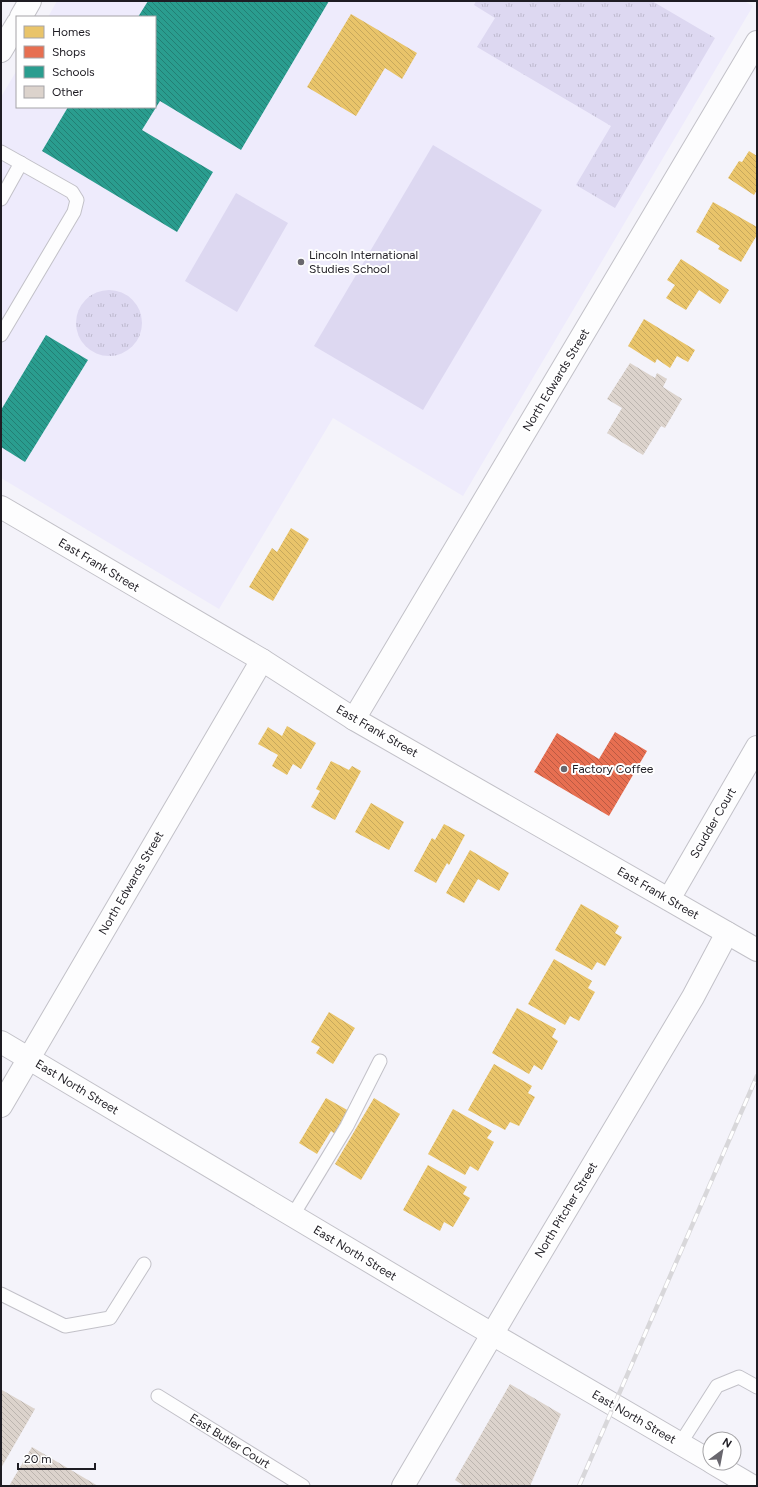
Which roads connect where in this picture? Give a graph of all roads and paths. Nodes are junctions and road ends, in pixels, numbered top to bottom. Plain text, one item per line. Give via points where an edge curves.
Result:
1 (30, 1) edge
2 (22, 16) edge
3 (16, 26) edge
4 (757, 42) edge
5 (1, 51) edge
6 (1, 152) edge
7 (21, 163) junction
8 (1, 199) edge
9 (1, 334) edge
10 (1, 507) edge
11 (262, 660) junction
12 (354, 719) junction
13 (757, 747) edge
14 (669, 899) junction
15 (727, 933) junction
16 (757, 950) edge
17 (1, 1042) edge
18 (29, 1059) junction
19 (380, 1061) dead end
20 (1, 1106) edge
21 (293, 1215) junction
22 (144, 1264) dead end
23 (1, 1294) edge
24 (492, 1334) junction
25 (757, 1388) edge
26 (158, 1396) dead end
27 (680, 1444) junction
28 (702, 1456) edge
29 (727, 1471) edge
30 (303, 1486) edge
31 (403, 1486) edge
32 (752, 1486) edge

1 - 2 street
3 - 5 street
4 - 12 street, North Edwards Street
6 - 7 lane
7 - 8 lane
7 - 9 lane via 72,192 77,200 74,212
10 - 11 street, East Frank Street
11 - 12 street, East Frank Street
11 - 18 street, North Edwards Street
12 - 14 street, East Frank Street
13 - 14 street, Scudder Court
14 - 15 street, East Frank Street
15 - 16 street, East Frank Street
15 - 24 street, North Pitcher Street via 693,997
17 - 18 street, East North Street
18 - 20 street, North Edwards Street
18 - 21 street, East North Street
19 - 21 lane via 347,1126
21 - 24 street, East North Street
22 - 23 lane via 110,1318 64,1326
24 - 27 street, East North Street
24 - 31 street, North Pitcher Street
25 - 27 lane via 739,1377 717,1386
26 - 30 lane, East Butler Court
27 - 28 street, East North Street
29 - 32 street

